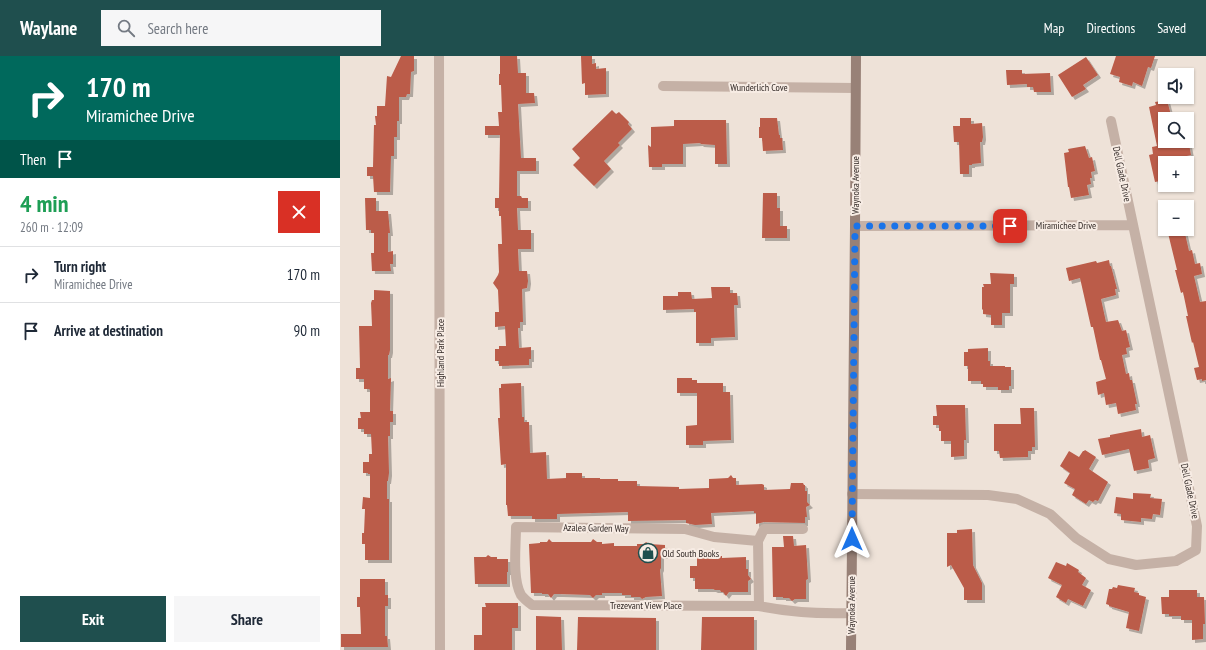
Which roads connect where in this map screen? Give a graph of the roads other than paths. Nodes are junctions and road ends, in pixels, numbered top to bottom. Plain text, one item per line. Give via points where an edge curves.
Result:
1 (439, 56) edge
2 (856, 56) edge
3 (663, 86) dead end
4 (856, 88) junction
5 (1111, 121) dead end
6 (1133, 225) junction
7 (855, 226) junction
8 (852, 494) junction
9 (803, 529) dead end
10 (758, 541) junction
11 (532, 605) joint
12 (759, 606) junction
13 (851, 613) junction
14 (440, 650) edge
15 (851, 650) edge

1 - 14 street, Highland Park Place
2 - 4 street, Waynoka Avenue
3 - 4 street, Wunderlich Cove
4 - 7 street, Waynoka Avenue
5 - 6 street, Dell Glade Drive
6 - 7 street, Miramichee Drive
6 - 8 street, Dell Glade Drive via 1197,526 1196,550 1176,561 1136,565 1110,559 1076,538 1050,514 1017,499 988,495
7 - 8 street, Waynoka Avenue
8 - 13 street, Waynoka Avenue
9 - 10 street via 764,529
10 - 11 street, Azalea Garden Way via 714,538 685,528 516,527 516,582 521,595
10 - 12 street
11 - 12 street, Trezevant View Place
12 - 13 street via 804,612
13 - 15 street, Waynoka Avenue

